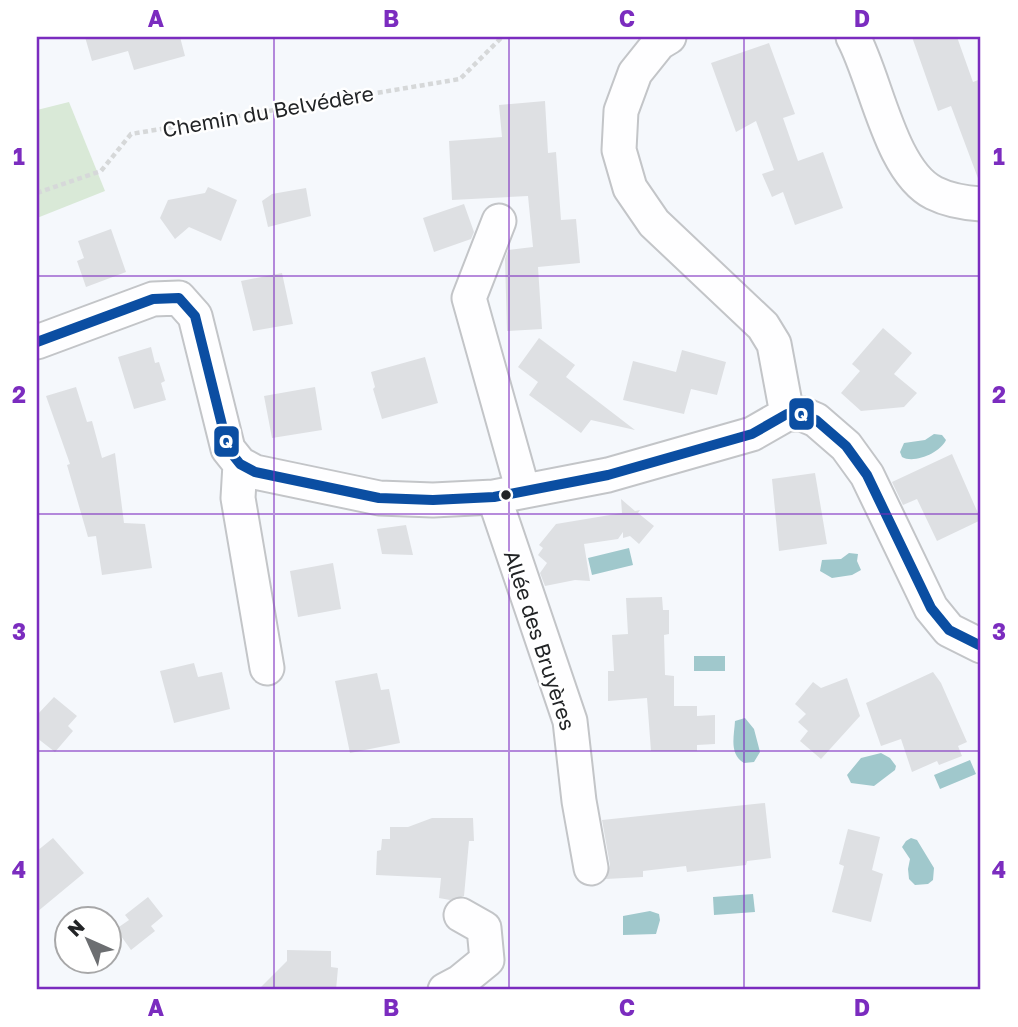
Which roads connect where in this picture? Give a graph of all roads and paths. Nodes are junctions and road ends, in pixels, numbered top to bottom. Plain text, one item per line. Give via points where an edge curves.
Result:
1 (502, 37) edge
2 (669, 37) edge
3 (853, 37) edge
4 (37, 193) edge
5 (981, 204) edge
6 (499, 221) dead end
7 (37, 342) edge
8 (787, 414) junction
9 (240, 464) junction
10 (508, 494) junction
11 (981, 646) edge
12 (267, 668) dead end
13 (591, 868) dead end
14 (461, 915) dead end
15 (445, 990) edge

1 - 4 path, Chemin du Belvédère via 460,79 131,134 101,171
2 - 8 street via 635,73 621,111 619,150 630,188 654,223 774,344
3 - 5 street via 894,143 911,173 933,192
6 - 10 street, Allée des Bruyères via 469,298
7 - 9 street via 153,299 178,298 195,316 228,449
8 - 10 street via 752,434 608,475
8 - 11 street via 816,420 846,446 867,475 931,608 949,630
9 - 10 street via 254,472 379,498 433,500
9 - 12 street via 237,498
10 - 13 street, Allée des Bruyères via 569,721
14 - 15 street via 485,928 487,960

